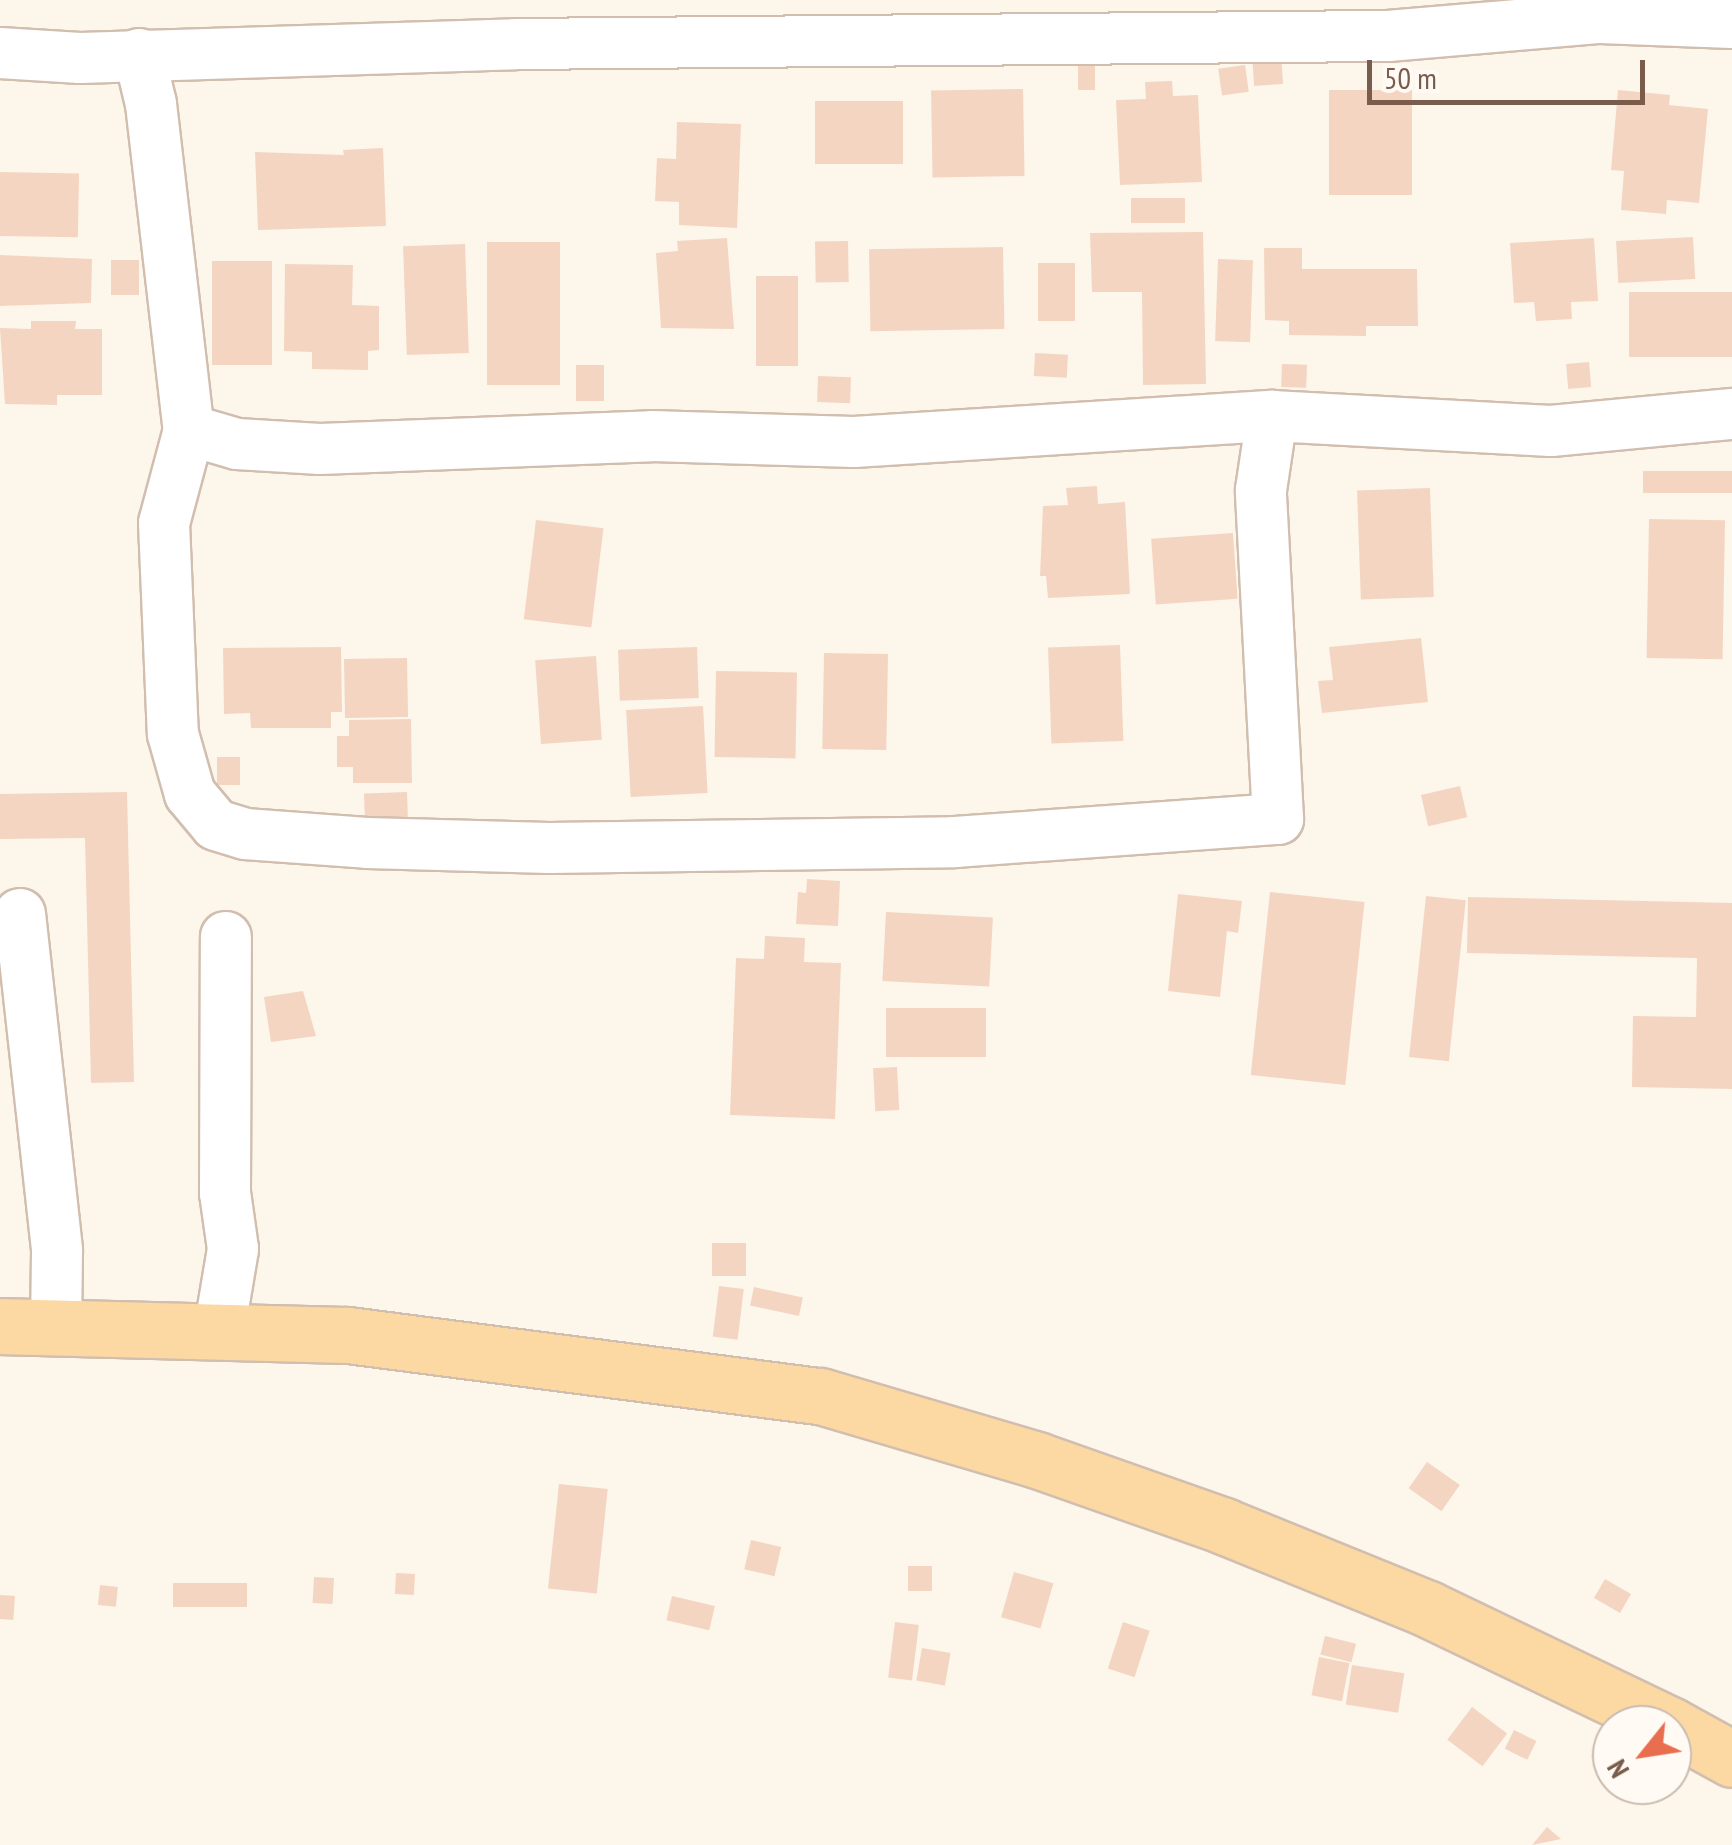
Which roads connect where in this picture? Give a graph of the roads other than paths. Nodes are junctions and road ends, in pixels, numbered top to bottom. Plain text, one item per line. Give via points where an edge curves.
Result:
1 (1086, 20) edge
2 (1732, 23) edge
3 (0, 53) edge
4 (139, 54) junction
5 (1732, 414) edge
6 (1272, 416) junction
7 (189, 430) junction
8 (20, 914) dead end
9 (226, 937) dead end
10 (0, 1326) edge
11 (56, 1328) junction
12 (219, 1332) junction
13 (1627, 1705) edge
14 (1692, 1737) edge
15 (1732, 1759) edge

1 - 2 street via 1388,36 1600,18
1 - 4 street via 820,38
3 - 4 street
4 - 7 street via 151,104
5 - 6 street via 1550,431
6 - 7 street via 854,442 652,436 320,450 236,444
6 - 7 street via 1261,490 1278,818 1107,835 780,845 366,843 216,825 182,774 167,656 164,523
8 - 11 street via 58,1251
9 - 12 street via 224,1193 233,1249
10 - 11 main road
11 - 12 main road
12 - 13 main road via 348,1335 820,1396 1037,1460 1224,1526 1428,1609
14 - 15 main road

